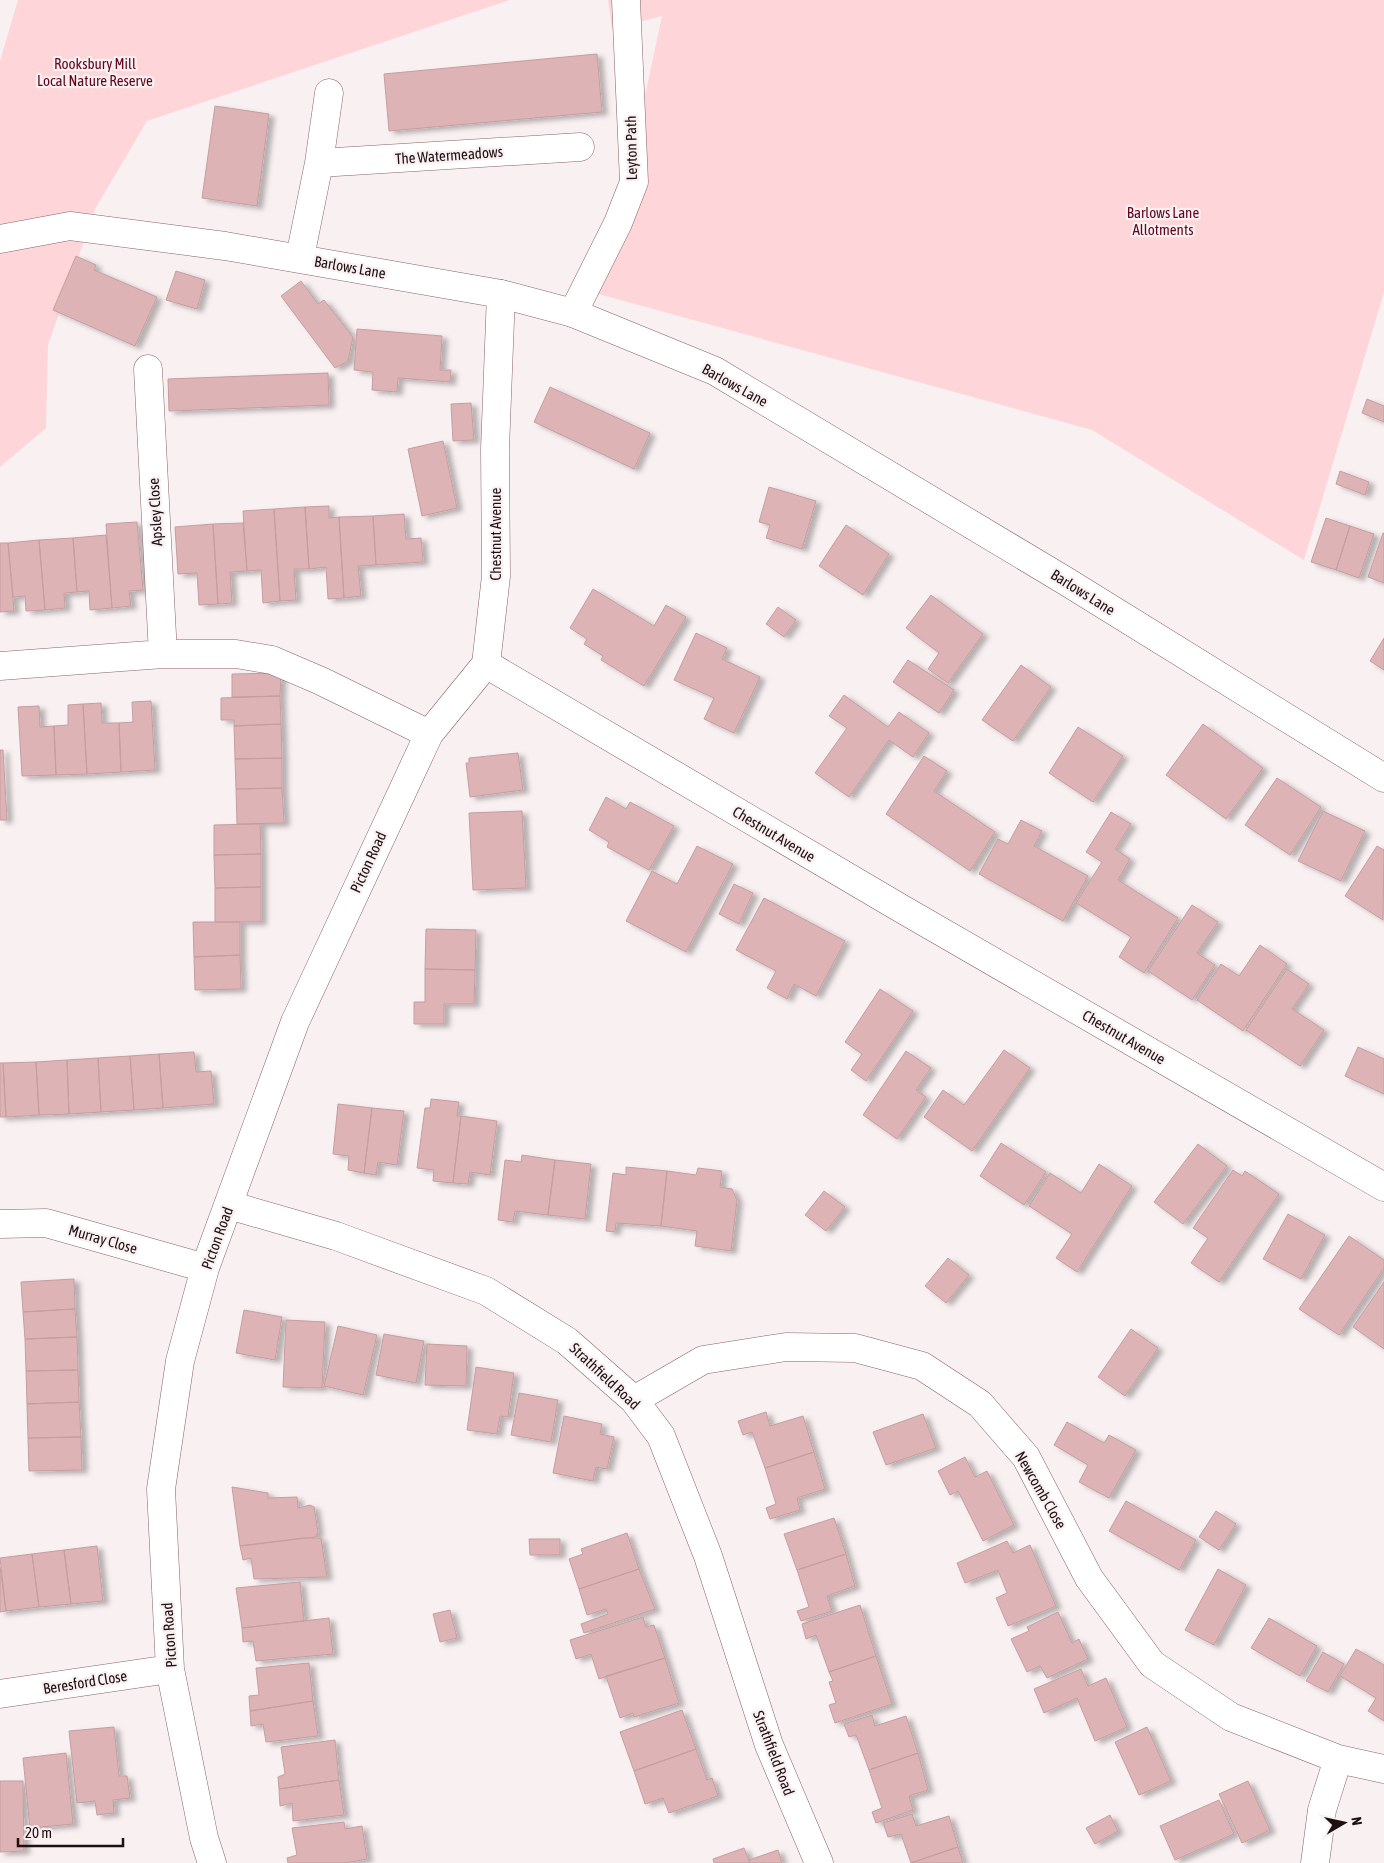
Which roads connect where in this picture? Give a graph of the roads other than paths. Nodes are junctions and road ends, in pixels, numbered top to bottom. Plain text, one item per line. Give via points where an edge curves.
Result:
1 (626, 0) edge
2 (329, 93) dead end
3 (580, 147) dead end
4 (319, 163) junction
5 (0, 239) edge
6 (300, 257) junction
7 (501, 294) junction
8 (573, 313) junction
9 (148, 369) dead end
10 (163, 654) junction
11 (486, 664) junction
12 (0, 666) edge
13 (429, 734) junction
14 (1384, 778) edge
15 (1384, 1187) edge
16 (229, 1204) junction
17 (0, 1224) edge
18 (205, 1268) junction
19 (634, 1400) junction
20 (170, 1669) junction
21 (0, 1694) edge
22 (1338, 1759) junction
23 (1384, 1769) edge
24 (212, 1863) edge
25 (819, 1863) edge
26 (1315, 1863) edge

1 - 8 street, Leyton Path via 634,182 618,223
2 - 4 street
3 - 4 street, The Watermeadows
4 - 6 street
5 - 6 street, Barlows Lane via 70,226
6 - 7 street, Barlows Lane
7 - 8 street, Barlows Lane
7 - 11 street, Chestnut Avenue via 495,449 496,576
8 - 14 street, Barlows Lane via 715,371 1072,585
9 - 10 street, Apsley Close
10 - 12 street
10 - 13 street via 236,654 272,660
11 - 13 street, Picton Road
11 - 15 street, Chestnut Avenue via 910,914
13 - 16 street, Picton Road via 295,1022
16 - 18 street, Picton Road
16 - 19 street, Strathfield Road via 336,1236 486,1291 567,1341
17 - 18 street, Murray Close via 46,1223
18 - 20 street, Picton Road via 180,1361 160,1489
19 - 22 street, Newcomb Close via 703,1360 786,1346 856,1348 922,1366 980,1404 1026,1457 1089,1578 1152,1664 1231,1717
19 - 25 street, Strathfield Road via 662,1436 708,1556 770,1745
20 - 21 street, Beresford Close
20 - 24 street, Picton Road via 204,1838
22 - 23 street, Newcomb Close
22 - 26 street via 1322,1810

